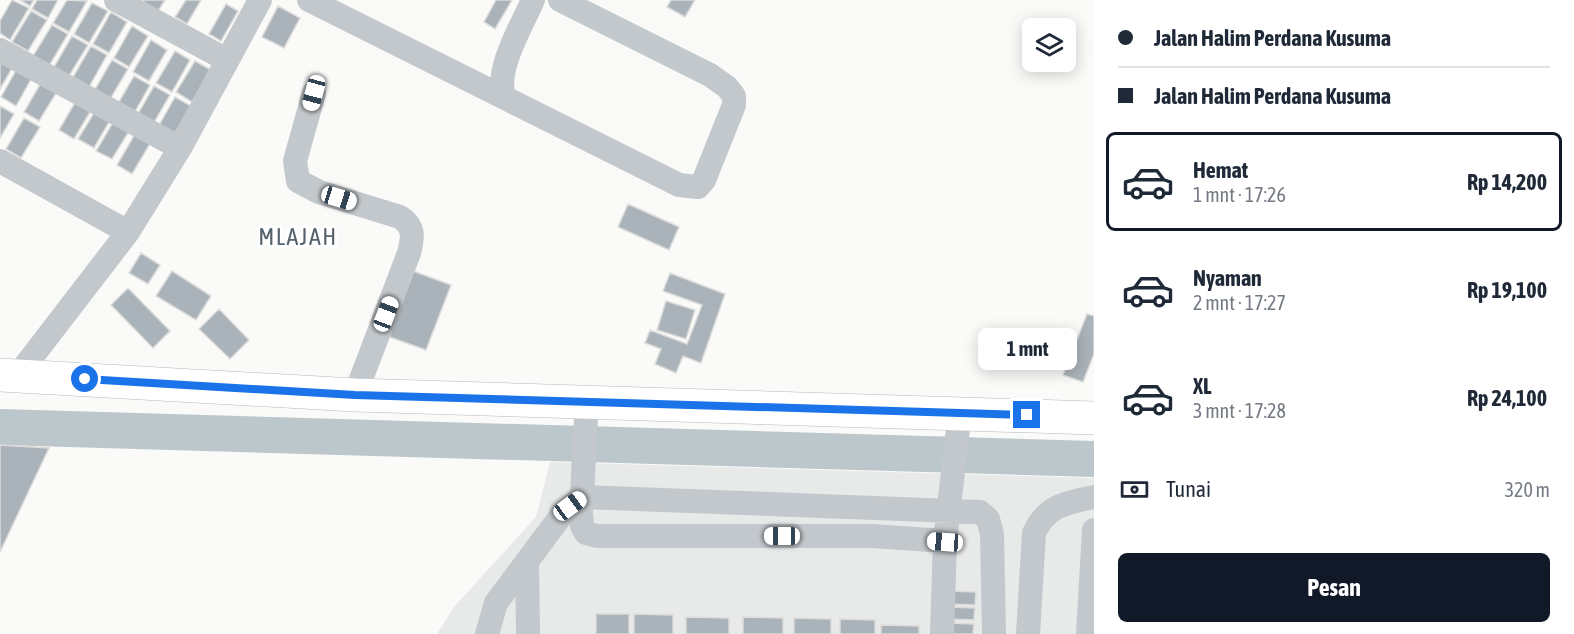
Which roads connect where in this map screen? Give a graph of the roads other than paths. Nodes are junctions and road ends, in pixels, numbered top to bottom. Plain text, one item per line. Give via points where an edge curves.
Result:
1 (116, 0) edge
2 (260, 0) edge
3 (309, 0) edge
4 (533, 0) edge
5 (560, 0) edge
6 (0, 50) edge
7 (227, 60) junction
8 (314, 93) dead end
9 (505, 98) junction
10 (180, 148) junction
11 (0, 161) edge
12 (128, 232) junction
13 (9, 375) edge
14 (355, 395) junction
15 (586, 413) junction
16 (1094, 418) edge
17 (960, 424) junction
18 (582, 497) junction
19 (1094, 497) edge
20 (948, 511) junction
21 (945, 542) junction
22 (1093, 544) edge
23 (527, 563) junction
24 (487, 634) edge
25 (528, 634) edge
26 (942, 634) edge
27 (994, 634) edge
28 (1028, 634) edge
29 (1088, 634) edge

1 - 7 street
2 - 7 street
3 - 9 street
4 - 9 street via 501,80
5 - 9 street via 728,87 734,105 704,180 698,187 680,185
6 - 10 street
7 - 10 street
8 - 14 street via 295,161 298,181 305,188 400,216 413,231 409,253
10 - 12 street
11 - 12 street
12 - 13 street
13 - 14 highway
14 - 15 highway
15 - 17 highway
15 - 18 street
16 - 17 highway
17 - 20 street
18 - 20 street
18 - 21 street via 582,526 586,533 597,536 872,536
18 - 23 street via 563,513
19 - 28 street via 1052,508 1040,520 1034,533
20 - 21 street
20 - 27 street via 980,512 988,519 992,534
21 - 26 street
22 - 29 street
23 - 24 street via 496,603
23 - 25 street

